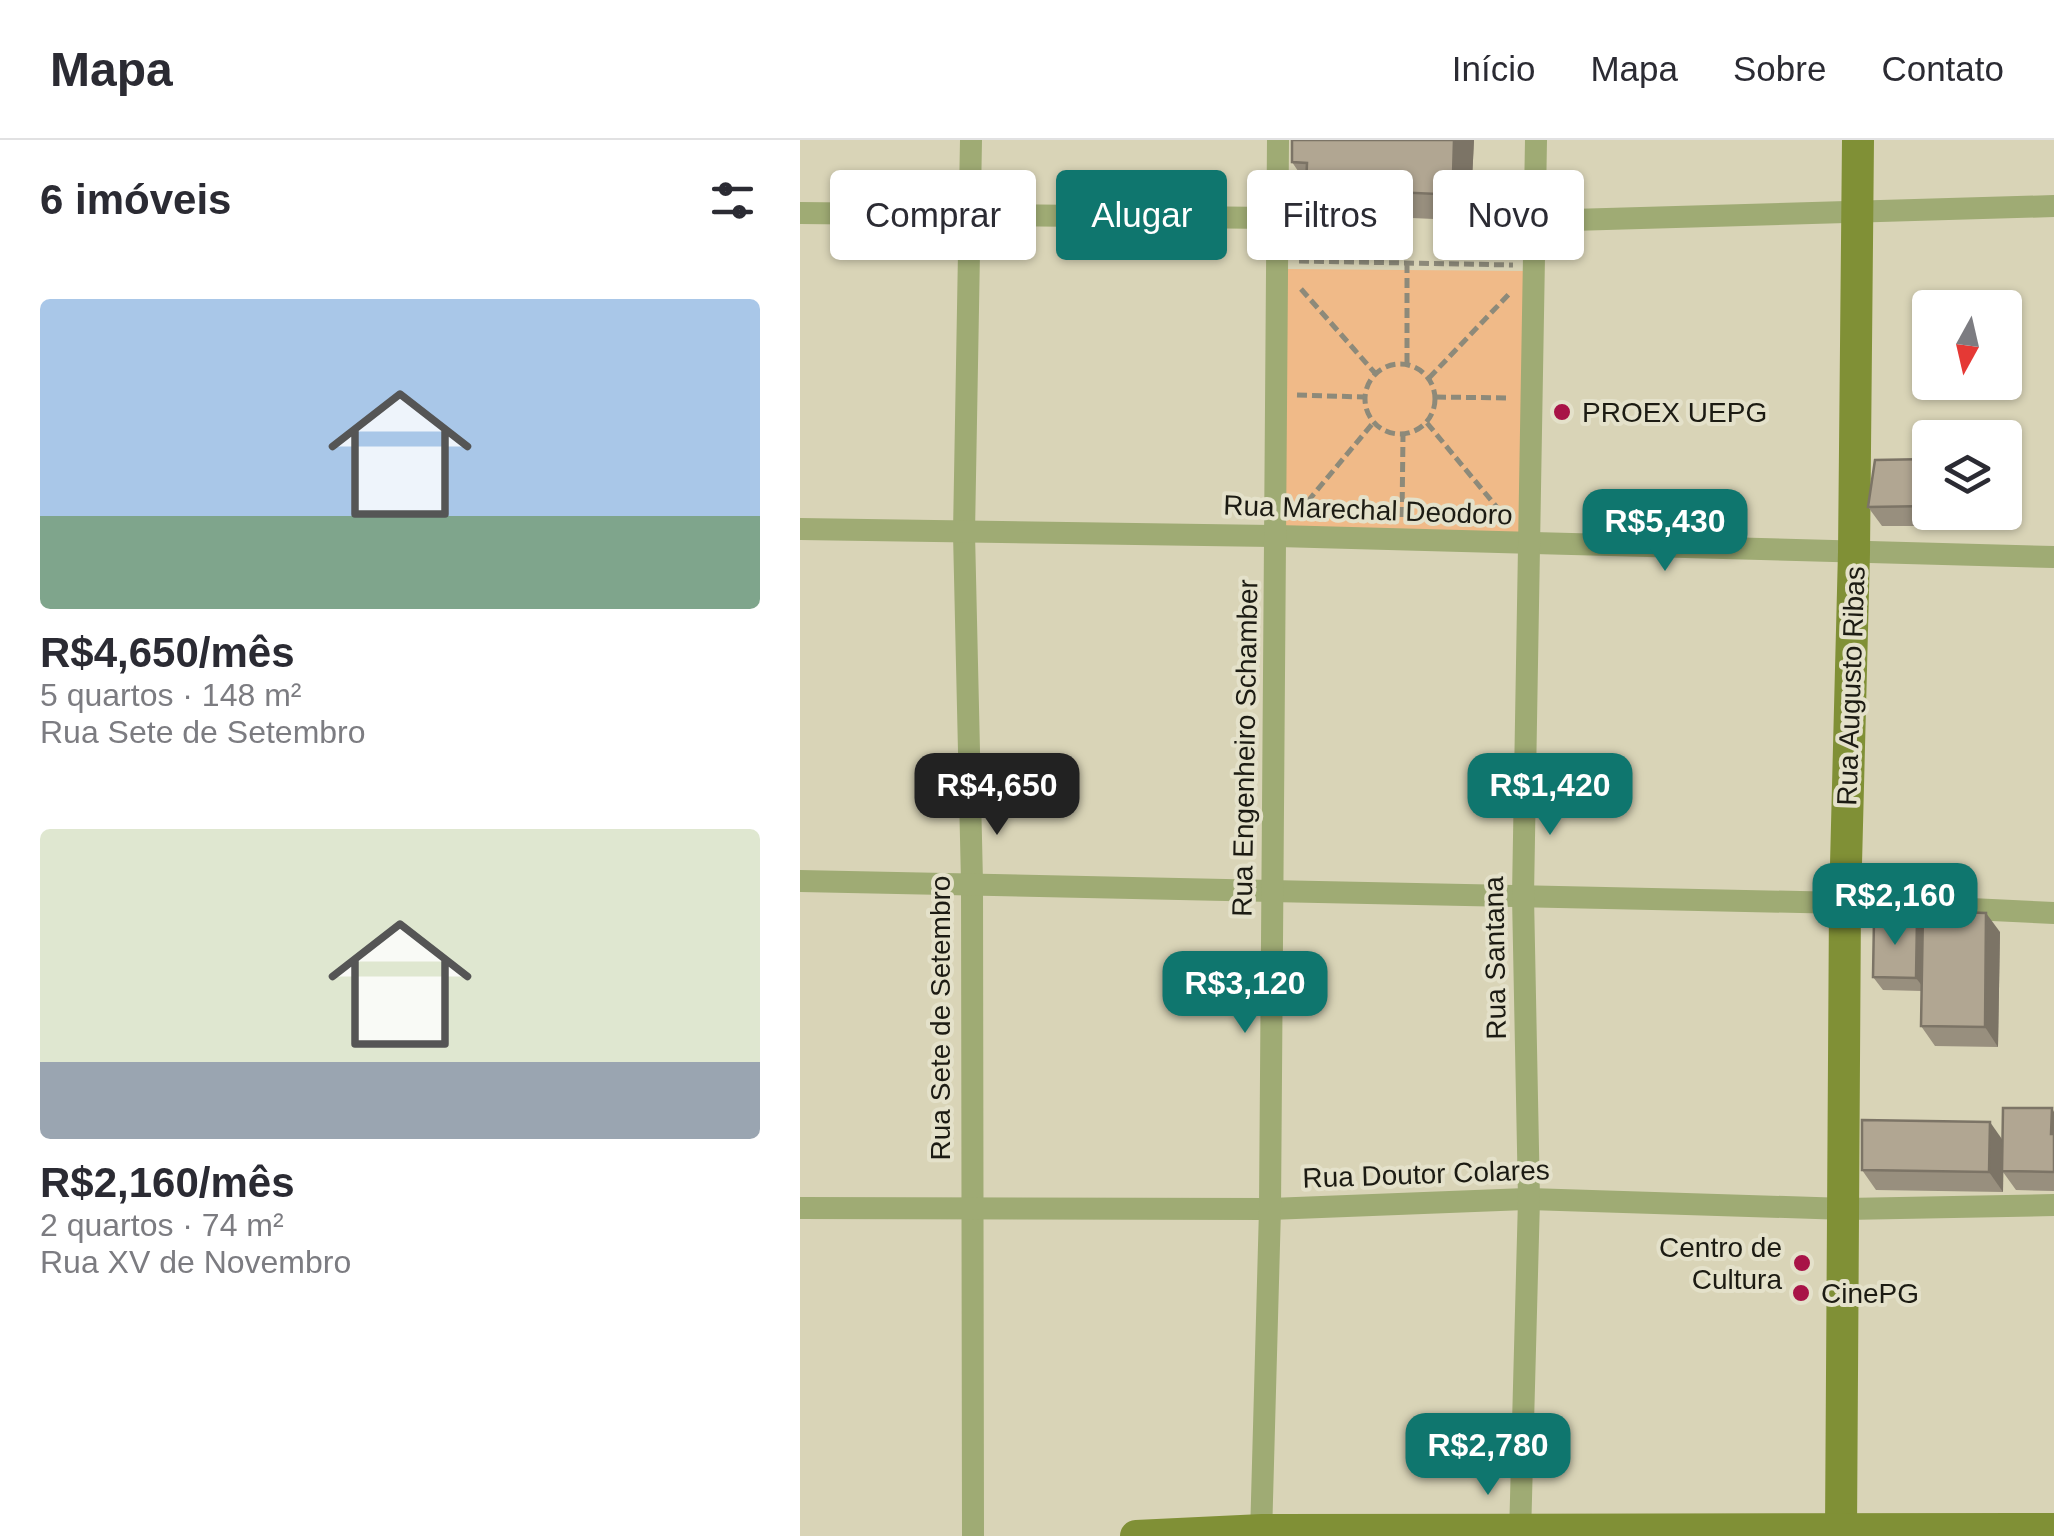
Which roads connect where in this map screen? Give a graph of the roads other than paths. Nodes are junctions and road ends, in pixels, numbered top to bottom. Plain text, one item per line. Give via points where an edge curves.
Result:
1 (971, 140) edge
2 (1278, 140) edge
3 (1536, 140) edge
4 (1858, 140) edge
5 (971, 170) edge
6 (1278, 170) edge
7 (1536, 170) edge
8 (2054, 206) edge
9 (800, 212) edge
10 (830, 212) edge
11 (1036, 215) edge
12 (1858, 215) junction
13 (1247, 218) edge
14 (1584, 220) edge
15 (969, 260) edge
16 (1276, 260) edge
17 (1536, 260) edge
18 (800, 530) edge
19 (964, 533) junction
20 (1278, 536) junction
21 (1528, 544) junction
22 (1854, 552) junction
23 (2054, 557) edge
24 (800, 881) edge
25 (972, 882) junction
26 (1273, 889) junction
27 (1524, 896) junction
28 (1845, 903) junction
29 (2054, 913) edge
30 (1529, 1199) junction
31 (2054, 1205) edge
32 (970, 1207) junction
33 (800, 1208) edge
34 (1846, 1208) junction
35 (1270, 1209) junction
36 (2054, 1530) edge
37 (1842, 1532) junction
38 (1261, 1533) edge
39 (1520, 1533) edge
40 (972, 1536) edge
41 (1136, 1536) edge

1 - 5 street, Rua Sete de Setembro
2 - 6 street, Rua Engenheiro Schamber
3 - 7 street, Rua Santana
4 - 12 main road, Rua Augusto Ribas
8 - 12 street
9 - 10 street
11 - 13 street
12 - 14 street
12 - 22 main road, Rua Augusto Ribas
15 - 19 street, Rua Sete de Setembro
16 - 20 street, Rua Engenheiro Schamber
17 - 21 street, Rua Santana
18 - 19 street, Rua Marechal Deodoro
19 - 20 street, Rua Marechal Deodoro
19 - 25 street, Rua Sete de Setembro
20 - 21 street, Rua Marechal Deodoro
20 - 26 street, Rua Engenheiro Schamber
21 - 22 street, Rua Marechal Deodoro
21 - 27 street, Rua Santana
22 - 23 street, Rua Marechal Deodoro
22 - 28 main road, Rua Augusto Ribas
24 - 25 street
25 - 26 street
25 - 32 street, Rua Sete de Setembro
26 - 27 street
26 - 35 street, Rua Engenheiro Schamber
27 - 28 street
27 - 30 street, Rua Santana
28 - 29 street
28 - 34 main road, Rua Augusto Ribas
30 - 34 street, Rua Doutor Colares
30 - 35 street, Rua Doutor Colares
30 - 39 street, Rua Santana
31 - 34 street, Rua Doutor Colares
32 - 33 street, Rua Doutor Colares
32 - 35 street, Rua Doutor Colares
32 - 40 street, Rua Sete de Setembro
34 - 37 main road, Rua Augusto Ribas
35 - 38 street, Rua Engenheiro Schamber
36 - 37 main road
37 - 39 main road
38 - 39 main road
38 - 41 main road

